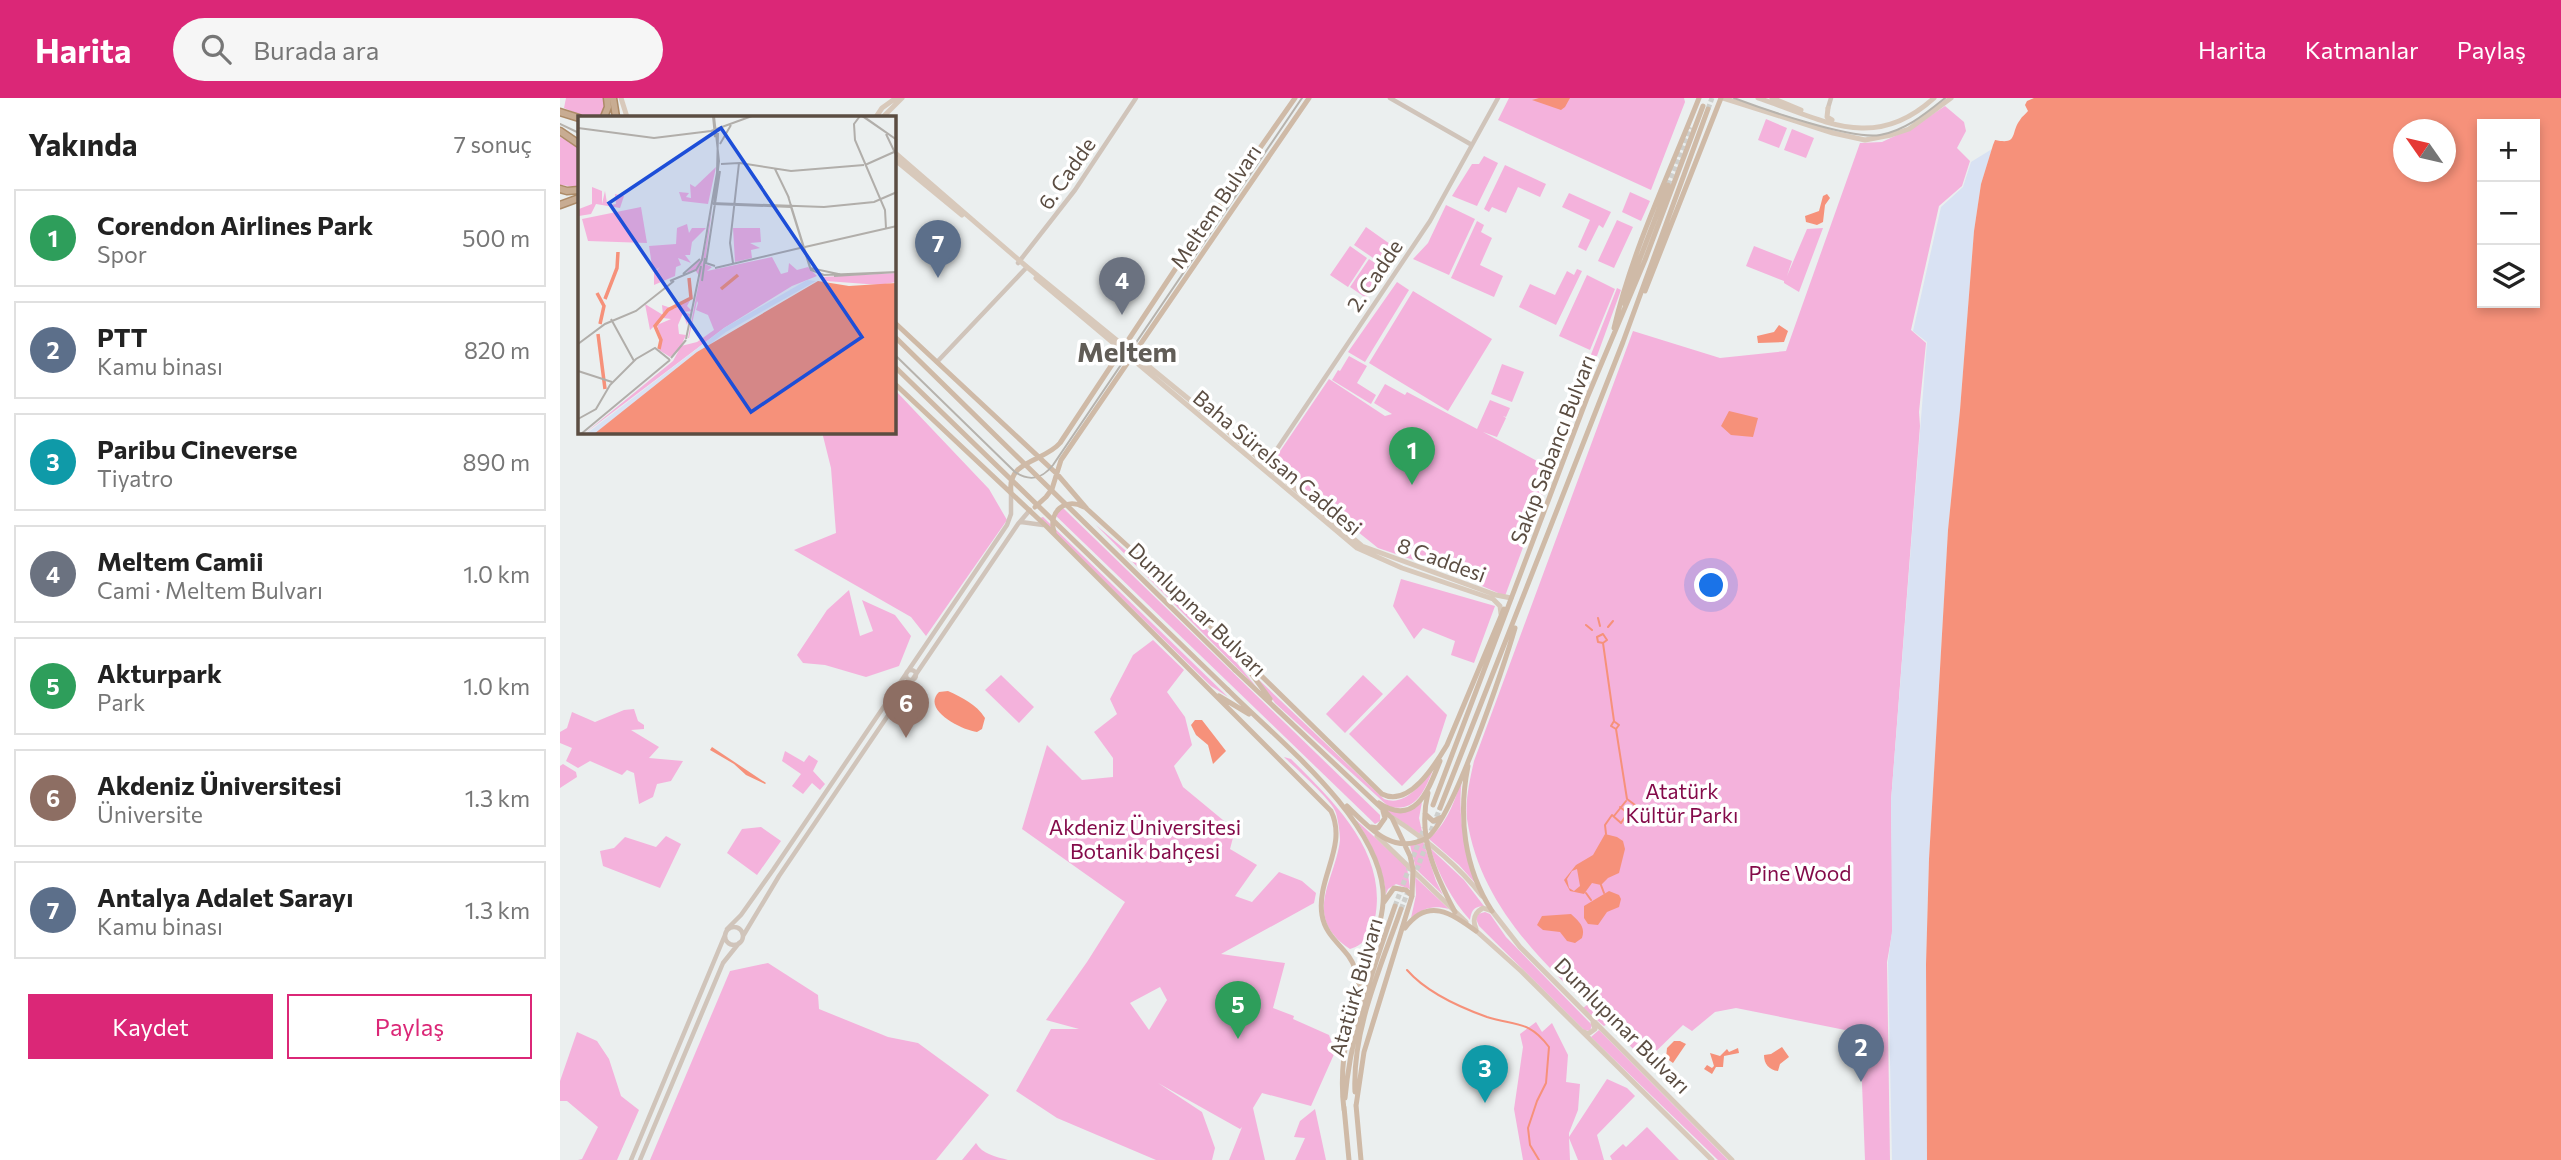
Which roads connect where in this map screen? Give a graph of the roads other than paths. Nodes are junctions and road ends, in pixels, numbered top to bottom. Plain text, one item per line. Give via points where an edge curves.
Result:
1 (607, 98) edge
2 (613, 98) edge
3 (621, 98) edge
4 (896, 98) edge
5 (902, 98) edge
6 (1136, 98) edge
7 (1295, 98) edge
8 (1309, 98) edge
9 (1390, 98) edge
10 (1498, 98) edge
11 (1693, 98) edge
12 (1699, 98) edge
13 (1722, 98) edge
14 (1758, 98) edge
15 (1772, 98) edge
16 (1831, 98) edge
17 (1934, 98) edge
18 (1951, 98) edge
19 (1828, 108) junction
20 (1693, 111) junction
21 (604, 116) edge
22 (616, 116) edge
23 (627, 116) edge
24 (877, 116) edge
25 (884, 116) edge
26 (1812, 116) junction
27 (1848, 126) junction
28 (562, 132) edge
29 (578, 141) edge
30 (1472, 145) junction
31 (896, 154) edge
32 (896, 161) edge
33 (1668, 185) tunnel mouth
34 (560, 189) edge
35 (578, 190) edge
36 (578, 198) edge
37 (560, 205) edge
38 (1019, 261) junction
39 (1026, 268) junction
40 (896, 324) edge
41 (1613, 332) junction
42 (896, 338) edge
43 (1623, 342) junction
44 (1123, 348) junction
45 (1607, 351) junction
46 (1132, 355) junction
47 (937, 362) junction
48 (896, 368) edge
49 (896, 385) edge
50 (1039, 458) junction
51 (1267, 464) junction
52 (1057, 474) junction
53 (1011, 492) junction
54 (1087, 509) junction
55 (1030, 510) junction
56 (1018, 524) junction
57 (1046, 526) junction
58 (1055, 535) junction
59 (1511, 598) junction
60 (1521, 605) junction
61 (1501, 614) junction
62 (1235, 651) junction
63 (907, 672) junction
64 (915, 678) junction
65 (1210, 690) junction
66 (1278, 711) junction
67 (1258, 720) junction
68 (1447, 745) junction
69 (1272, 750) junction
70 (1470, 753) junction
71 (1295, 756) junction
72 (1324, 783) junction
73 (1429, 787) junction
74 (1362, 791) junction
75 (1433, 805) tunnel mouth
76 (1381, 808) junction
77 (1440, 808) tunnel mouth
78 (1424, 811) junction
79 (1445, 814) junction
80 (1392, 818) junction
81 (1365, 824) junction
82 (1377, 836) junction
83 (1425, 838) junction
84 (1405, 843) junction
85 (1413, 869) junction
86 (1412, 896) junction
87 (1484, 898) junction
88 (1382, 904) junction
89 (1395, 906) tunnel mouth
90 (1401, 909) tunnel mouth
91 (1492, 911) junction
92 (1455, 912) junction
93 (1476, 931) junction
94 (726, 932) junction
95 (1401, 934) junction
96 (743, 936) junction
97 (739, 943) junction
98 (1358, 991) junction
99 (1593, 1022) junction
100 (1581, 1031) junction
101 (1356, 1106) junction
102 (1344, 1110) junction
103 (631, 1160) edge
104 (640, 1160) edge
105 (1349, 1160) edge
106 (1361, 1160) edge
107 (1712, 1160) edge
108 (1732, 1160) edge

1 - 21 highway
2 - 22 highway
3 - 23 main road
4 - 24 main road
5 - 25 main road
6 - 38 street, 6. Cadde via 1075,190
7 - 44 main road, Meltem Bulvarı
8 - 46 main road, Meltem Bulvarı
9 - 30 street
10 - 30 street, 2. Cadde
11 - 20 main road
12 - 20 main road
13 - 18 main road via 1865,140 1909,129
13 - 43 main road
14 - 26 main road
15 - 26 main road
16 - 19 street
17 - 27 main road via 1913,115 1888,126
19 - 26 main road
19 - 27 main road via 1828,118
20 - 41 main road via 1650,215
26 - 27 main road
28 - 29 highway
30 - 51 street, 2. Cadde via 1430,221
31 - 38 main road, Baha Sürelsan Caddesi
32 - 38 main road, Baha Sürelsan Caddesi
33 - 41 main road
34 - 35 highway
36 - 37 highway
38 - 39 main road, Baha Sürelsan Caddesi
39 - 44 main road, Baha Sürelsan Caddesi
39 - 47 street
40 - 47 main road
41 - 45 main road
42 - 66 main road, Dumlupınar Bulvarı, bridge
43 - 45 main road, Sakıp Sabancı Bulvarı via 1706,107
43 - 60 main road, Sakıp Sabancı Bulvarı
44 - 46 main road, Baha Sürelsan Caddesi
44 - 50 main road, Meltem Bulvarı via 1060,443
45 - 59 main road, Sakıp Sabancı Bulvarı
46 - 51 main road, Baha Sürelsan Caddesi
46 - 52 main road, Meltem Bulvarı via 1061,460
46 - 61 main road, Baha Sürelsan Caddesi via 1357,548 1493,599
47 - 50 main road
48 - 67 main road, Dumlupınar Bulvarı, bridge
49 - 53 main road
50 - 52 main road
50 - 53 main road via 1015,472
51 - 59 main road, 8 Caddesi via 1371,550
52 - 54 main road
52 - 55 main road via 1048,494
53 - 55 main road
53 - 63 street via 1009,521
54 - 58 main road via 1076,503 1059,508 1053,517
54 - 62 main road
55 - 56 street
55 - 57 main road
56 - 57 street
56 - 64 street
57 - 58 main road
58 - 65 main road
59 - 61 main road
59 - 75 main road, Sakıp Sabancı Bulvarı
60 - 70 main road via 1499,682
60 - 77 main road
61 - 68 main road
62 - 66 main road
62 - 68 main road via 1385,796 1407,794
63 - 64 street via 914,671
63 - 94 street
64 - 96 street
65 - 67 main road
65 - 69 main road
66 - 74 main road, Dumlupınar Bulvarı
67 - 71 main road, Dumlupınar Bulvarı
68 - 73 main road
69 - 71 main road
69 - 98 main road via 1336,821 1322,917 1328,933 1355,968
70 - 79 main road
70 - 87 main road via 1464,831
71 - 72 main road, Dumlupınar Bulvarı
72 - 81 main road
72 - 88 main road, Dumlupınar Bulvarı via 1369,843 1383,889
73 - 74 main road via 1418,803 1403,811 1388,809
73 - 78 main road
74 - 76 main road, Dumlupınar Bulvarı
76 - 80 main road, Dumlupınar Bulvarı
76 - 81 main road via 1383,823 1373,829
78 - 79 main road via 1433,821
78 - 83 main road
79 - 83 main road
80 - 83 main road, Dumlupınar Bulvarı
80 - 84 main road
81 - 82 main road
82 - 84 main road
82 - 85 main road, Dumlupınar Bulvarı
83 - 84 main road
83 - 87 main road, Dumlupınar Bulvarı
83 - 92 main road
84 - 85 main road
85 - 86 main road
85 - 92 main road, Dumlupınar Bulvarı
86 - 88 main road via 1394,888
86 - 95 main road
87 - 91 main road
88 - 98 main road, Dumlupınar Bulvarı
89 - 102 main road, Atatürk Bulvarı via 1353,1038
90 - 101 main road, Atatürk Bulvarı via 1357,1049
91 - 93 main road via 1478,911 1473,921
91 - 99 main road, Dumlupınar Bulvarı via 1520,947
92 - 93 main road, Dumlupınar Bulvarı
93 - 95 main road via 1456,917 1434,910 1412,918
93 - 100 main road, Dumlupınar Bulvarı
94 - 96 street via 739,928
94 - 97 street via 730,944
94 - 103 street
95 - 101 main road via 1364,1052
96 - 97 street
97 - 104 street via 723,963
98 - 102 main road, Dumlupınar Bulvarı via 1343,1058
99 - 100 main road via 1592,1033
99 - 108 main road, Dumlupınar Bulvarı
100 - 107 main road, Dumlupınar Bulvarı
101 - 106 main road, Atatürk Bulvarı
102 - 105 main road, Atatürk Bulvarı

